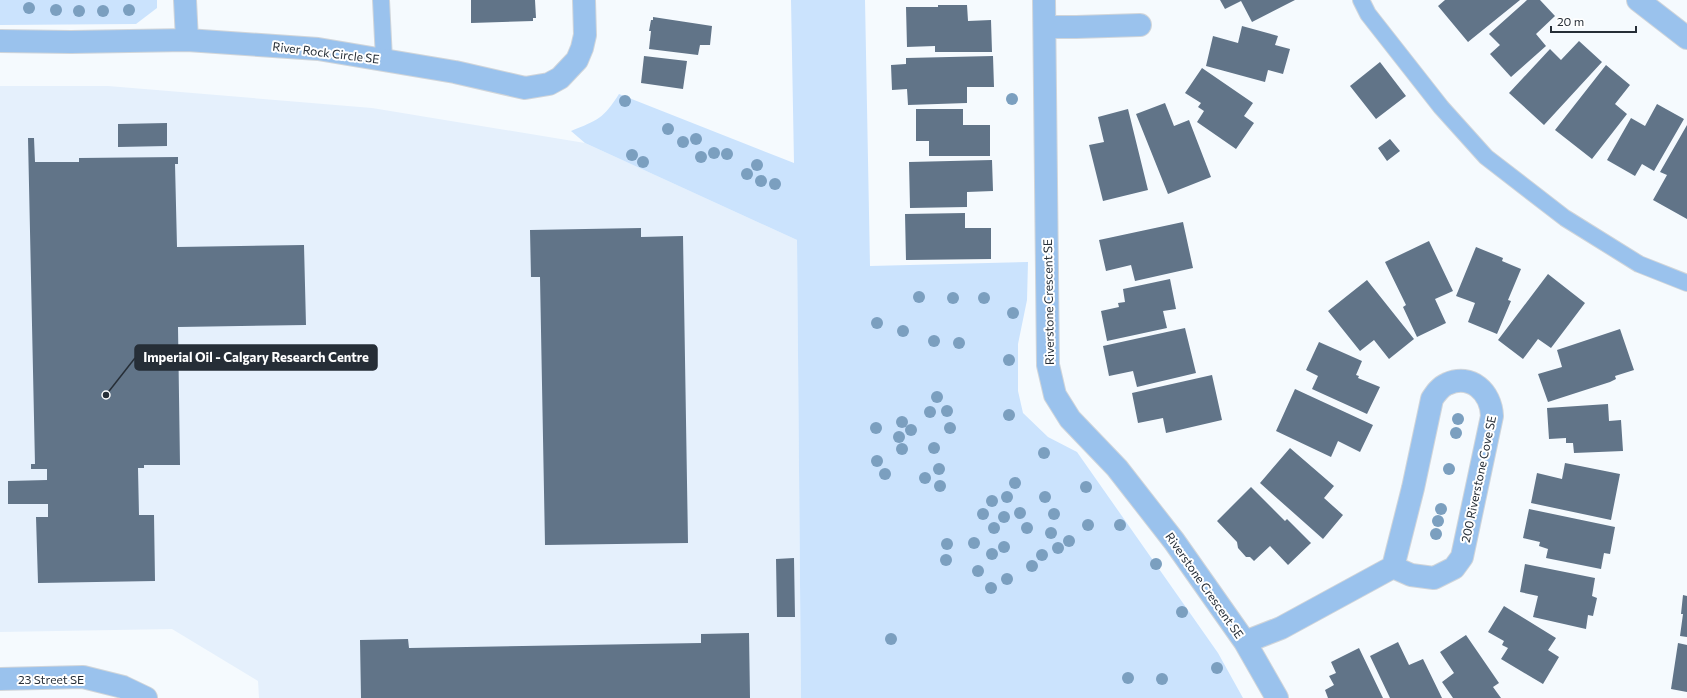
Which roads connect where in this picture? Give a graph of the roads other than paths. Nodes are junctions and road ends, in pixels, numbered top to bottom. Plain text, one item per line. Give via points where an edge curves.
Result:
1 (185, 0) edge
2 (381, 0) edge
3 (584, 0) edge
4 (1044, 0) edge
5 (1361, 0) edge
6 (1638, 0) edge
7 (1140, 25) dead end
8 (1045, 27) junction
9 (1687, 38) edge
10 (187, 40) junction
11 (0, 41) edge
12 (384, 59) junction
13 (1687, 283) edge
14 (1393, 567) junction
15 (1246, 642) junction
16 (0, 679) edge
17 (146, 698) edge
18 (1277, 698) edge

1 - 10 street
2 - 12 lane
3 - 12 street, River Rock Circle SE via 585,35 582,48 569,70 549,84 525,88
4 - 8 street, Riverstone Crescent SE
5 - 13 lane via 1368,14 1441,107 1486,157 1565,218 1639,264
6 - 9 street
7 - 8 street
8 - 15 street, Riverstone Crescent SE via 1048,366 1056,395 1070,419 1117,468 1174,541
10 - 11 street, River Rock Circle SE
10 - 12 street, River Rock Circle SE via 318,49
14 - 14 street, 200 Riverstone Cove SE via 1411,575 1434,578 1454,568 1462,557 1492,416 1489,398 1484,391 1469,382 1447,384 1438,390 1432,399
14 - 15 street via 1281,628
15 - 18 street, Riverstone Crescent SE
16 - 17 street, 23 Street SE via 83,678 123,687

